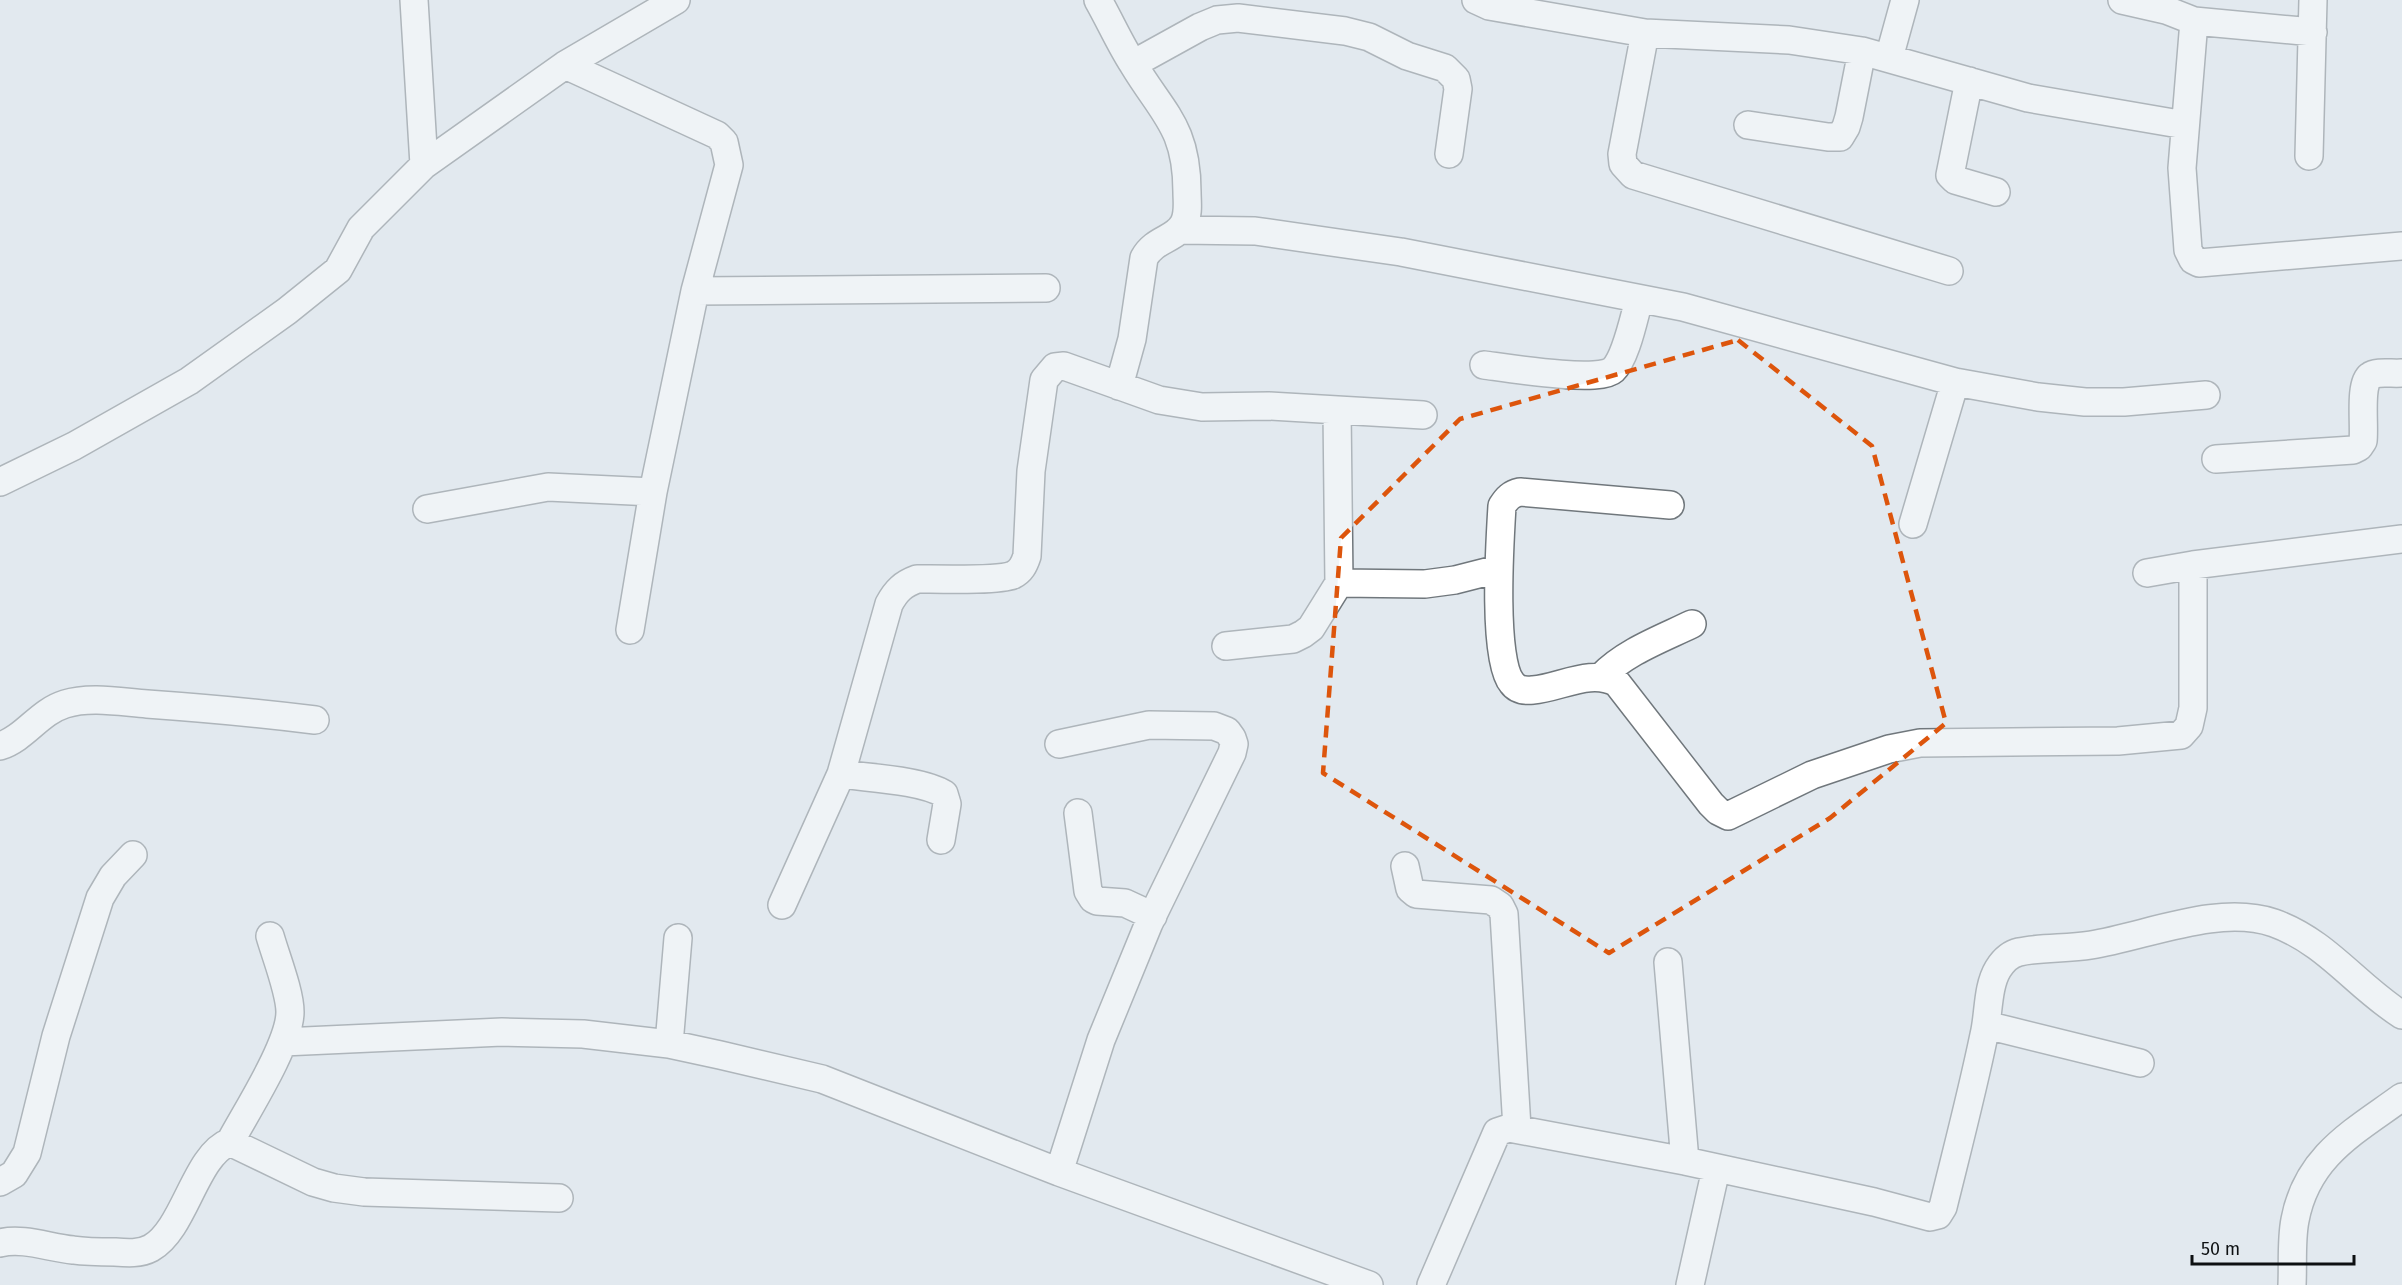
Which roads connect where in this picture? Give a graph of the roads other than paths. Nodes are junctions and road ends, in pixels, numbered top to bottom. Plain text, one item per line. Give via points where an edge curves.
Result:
1 (414, 0) edge
2 (1098, 0) edge
3 (1476, 0) edge
4 (1905, 0) edge
5 (2122, 0) edge
6 (2313, 0) edge
7 (663, 3) edge
8 (2167, 5) edge
9 (2194, 21) junction
10 (2313, 32) junction
11 (1645, 33) junction
12 (1862, 51) junction
13 (1889, 58) junction
14 (1133, 64) junction
15 (566, 65) junction
16 (1970, 81) junction
17 (1748, 125) dead end
18 (2185, 125) junction
19 (1449, 154) dead end
20 (2309, 156) dead end
21 (424, 165) junction
22 (1996, 192) dead end
23 (1180, 230) junction
24 (2402, 246) edge
25 (1949, 271) dead end
26 (1046, 288) dead end
27 (695, 291) junction
28 (1639, 300) junction
29 (1484, 365) dead end
30 (2402, 373) edge
31 (1955, 382) junction
32 (1119, 386) junction
33 (2206, 395) dead end
34 (1336, 410) junction
35 (1423, 415) dead end
36 (2216, 459) dead end
37 (0, 482) edge
38 (653, 492) junction
39 (1670, 504) dead end
40 (427, 509) dead end
41 (1913, 524) dead end
42 (2402, 539) edge
43 (2193, 565) junction
44 (1498, 569) junction
45 (2147, 573) dead end
46 (1339, 583) junction
47 (1692, 624) dead end
48 (630, 630) dead end
49 (1226, 646) dead end
50 (1601, 677) junction
51 (315, 720) dead end
52 (1059, 744) dead end
53 (0, 746) edge
54 (841, 774) junction
55 (1078, 813) dead end
56 (941, 840) dead end
57 (133, 855) dead end
58 (1405, 866) dead end
59 (783, 906) dead end
60 (1152, 916) junction
61 (270, 936) dead end
62 (678, 938) dead end
63 (1668, 962) dead end
64 (2402, 1015) edge
65 (1986, 1025) junction
66 (283, 1042) junction
67 (669, 1044) junction
68 (2140, 1063) dead end
69 (2402, 1097) edge
70 (1517, 1128) junction
71 (230, 1142) junction
72 (1685, 1161) junction
73 (1716, 1169) junction
74 (1059, 1172) junction
75 (0, 1182) edge
76 (559, 1198) dead end
77 (0, 1243) edge
78 (1369, 1285) edge
79 (1431, 1285) edge
80 (1690, 1285) edge
81 (2292, 1285) edge

1 - 21 street
2 - 14 street
3 - 11 street via 1489,6
4 - 13 street
5 - 8 street
6 - 10 street
7 - 15 street
8 - 9 street
9 - 10 street
9 - 18 street
10 - 20 street
11 - 12 street via 1789,40
11 - 25 street via 1622,154 1627,170
12 - 13 street
12 - 17 street via 1850,117 1839,136
13 - 16 street
14 - 19 street via 1217,20 1238,18 1369,37 1407,56 1445,68 1456,79
14 - 23 street via 1164,108 1181,141 1186,163 1187,214
15 - 21 street
15 - 27 street via 717,135 724,142 729,165
16 - 18 street via 2028,98
16 - 22 street via 1950,175
18 - 24 street via 2183,189 2188,250 2193,260 2248,260
21 - 37 street via 361,228 338,270 287,311 189,381 74,446
23 - 28 street via 1255,231 1401,252
23 - 32 street via 1150,248 1144,258 1132,339
26 - 27 street
27 - 38 street
28 - 29 street via 1621,358 1608,373 1587,376
28 - 31 street via 1683,308
30 - 36 street via 2367,378 2363,441 2353,450
31 - 33 street via 2085,402
31 - 41 street
32 - 34 street via 1159,400 1202,407
32 - 54 street via 1064,366 1050,371 1044,380 1031,471 1024,566 1005,577 917,579 896,592 889,604
34 - 35 street
34 - 46 street
38 - 40 street via 548,487
38 - 48 street
39 - 44 street via 1512,494 1502,506
42 - 43 street
43 - 45 street
43 - 50 street via 2193,708 2189,726 2181,735 2118,741 1920,743 1889,749 1812,775 1728,816 1711,804 1622,689
44 - 46 street via 1425,584
44 - 50 street via 1503,664 1512,684 1520,690 1532,690
46 - 49 street via 1311,628 1303,634 1293,639
47 - 50 street via 1630,654
51 - 53 street via 232,709 98,700 66,704 49,711
52 - 60 street via 1149,725 1214,726 1227,731 1232,738 1232,753
54 - 56 street via 937,789 944,794 947,804
54 - 59 street
55 - 60 street via 1091,897 1125,903
57 - 75 street via 113,876 100,898 56,1036 27,1153 14,1174
58 - 70 street via 1410,889 1416,894 1491,900 1504,914
60 - 74 street via 1101,1040
61 - 66 street via 290,1011
62 - 67 street
63 - 72 street
64 - 65 street via 2312,942 2273,923 2228,917 2090,945 2018,952 2003,962 1994,978
65 - 68 street
65 - 73 street via 1938,1215 1930,1217
66 - 67 street via 502,1032 583,1034
66 - 71 street
67 - 74 street via 822,1079
69 - 81 street via 2346,1136 2326,1154 2311,1177 2295,1221
70 - 72 street
70 - 79 street via 1497,1132
71 - 76 street via 313,1182 334,1188
71 - 77 street via 216,1151 168,1232 150,1249 73,1251 22,1242
72 - 73 street
73 - 80 street
74 - 78 street

